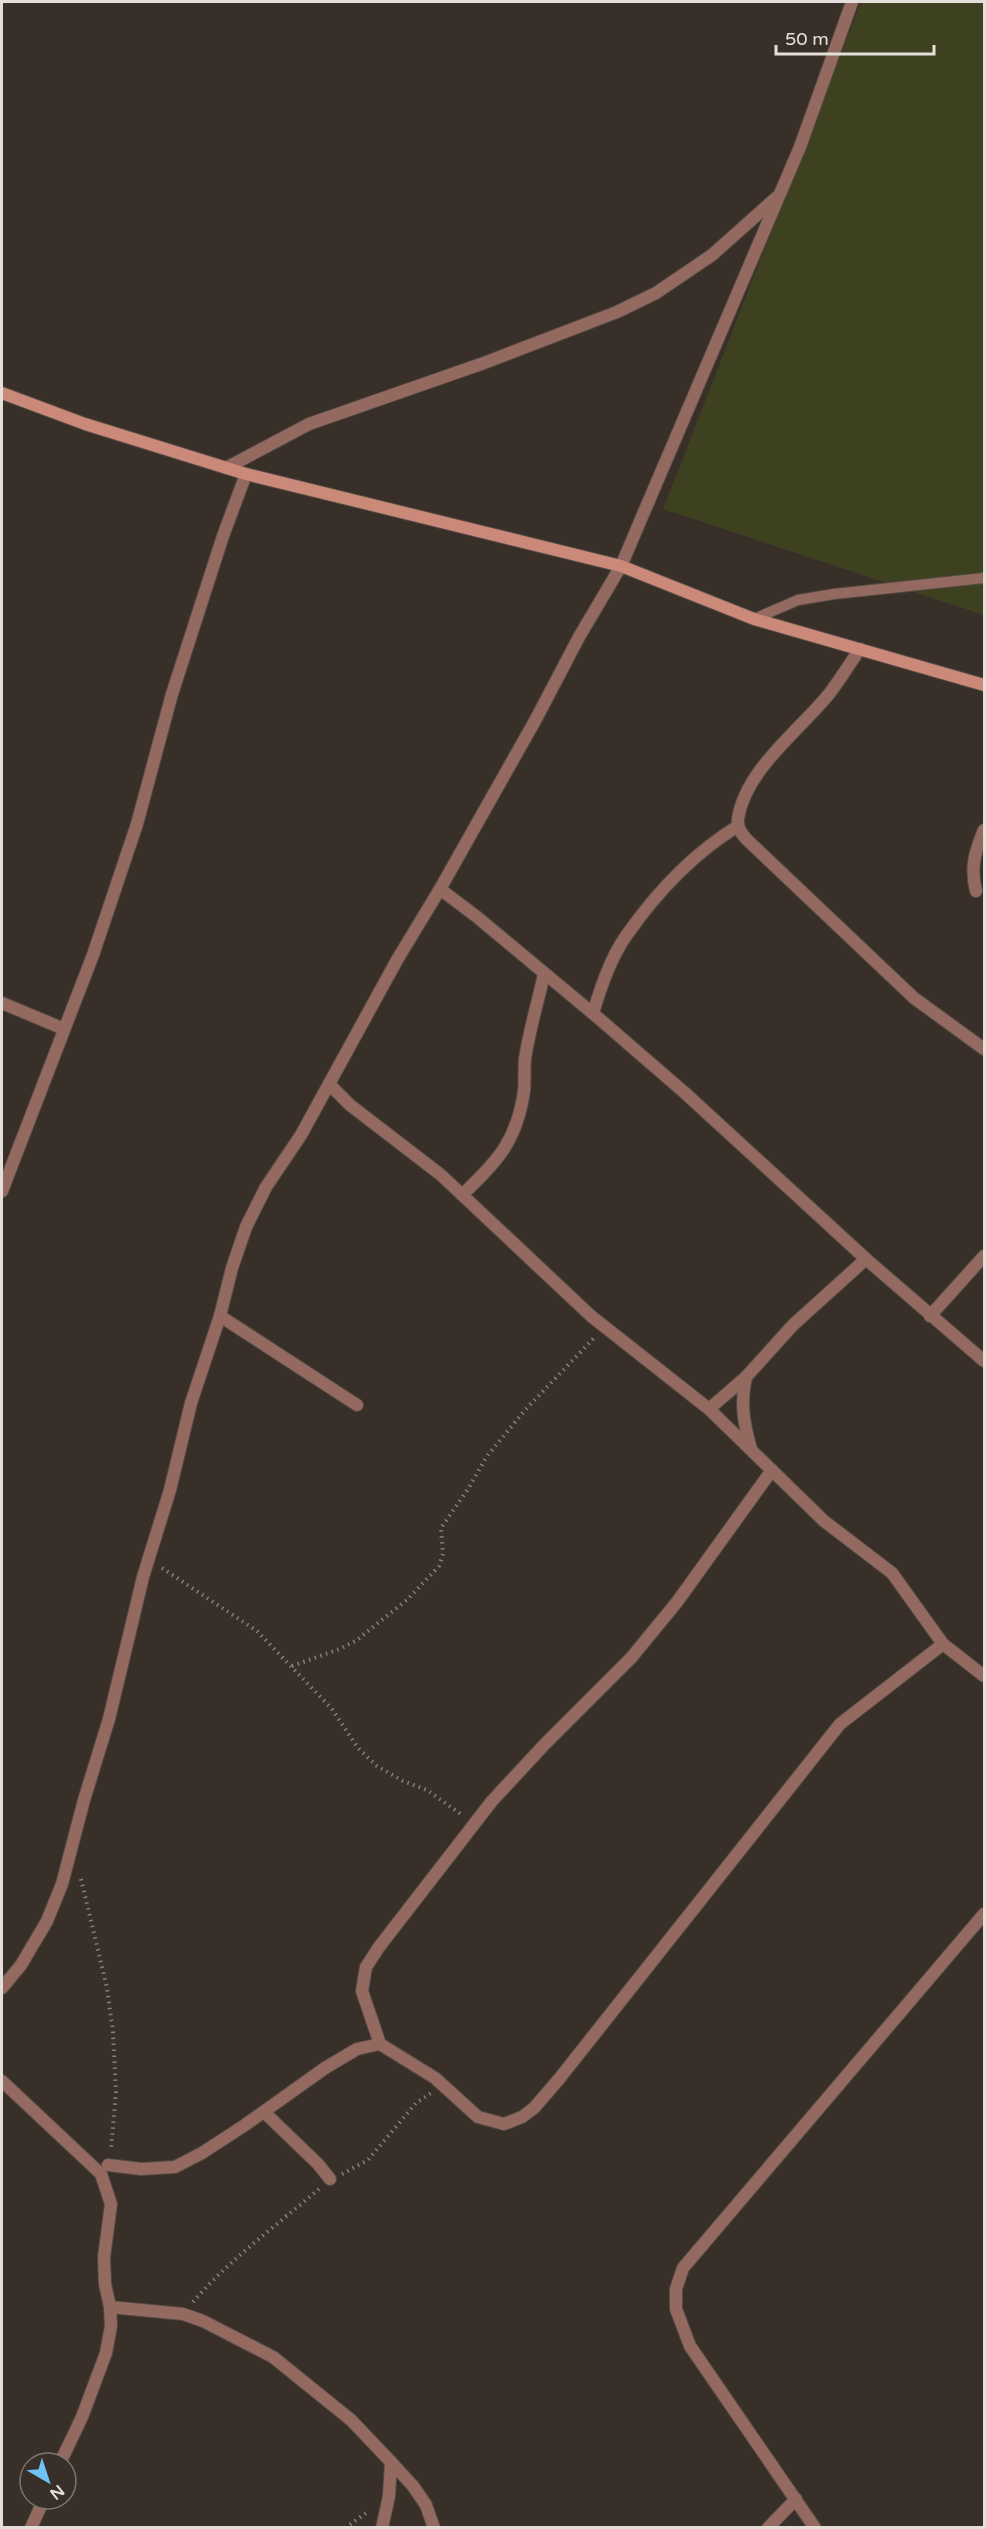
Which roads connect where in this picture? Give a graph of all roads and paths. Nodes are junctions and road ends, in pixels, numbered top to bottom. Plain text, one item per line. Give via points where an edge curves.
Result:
1 (852, 2) edge
2 (780, 194) junction
3 (2, 393) edge
4 (226, 468) junction
5 (246, 474) junction
6 (621, 566) junction
7 (984, 578) edge
8 (754, 619) junction
9 (860, 648) junction
10 (984, 686) edge
11 (738, 826) junction
12 (984, 830) edge
13 (440, 889) junction
14 (976, 891) dead end
15 (544, 974) junction
16 (2, 1003) edge
17 (593, 1013) junction
18 (64, 1029) junction
19 (984, 1049) edge
20 (329, 1084) junction
21 (2, 1191) edge
22 (462, 1195) junction
23 (984, 1256) edge
24 (866, 1260) junction
25 (220, 1316) junction
26 (930, 1316) junction
27 (605, 1327) junction
28 (984, 1360) edge
29 (746, 1377) junction
30 (357, 1404) dead end
31 (709, 1409) junction
32 (751, 1450) junction
33 (772, 1470) junction
34 (148, 1559) junction
35 (943, 1644) junction
36 (292, 1666) junction
37 (984, 1676) edge
38 (474, 1824) junction
39 (70, 1852) junction
40 (984, 1914) edge
41 (2, 1988) edge
42 (380, 2044) junction
43 (2, 2081) edge
44 (446, 2089) junction
45 (264, 2112) junction
46 (108, 2165) joint
47 (330, 2180) junction
48 (110, 2307) junction
49 (183, 2314) junction
50 (65, 2451) edge
51 (391, 2462) junction
52 (796, 2499) junction
53 (39, 2511) edge
54 (31, 2528) edge
55 (382, 2528) edge
56 (434, 2528) edge
57 (768, 2528) edge
58 (815, 2528) edge

1 - 2 street
2 - 4 street via 712,255 656,293 484,363 309,424
2 - 6 street
3 - 4 street via 85,424
4 - 5 street
5 - 6 street
5 - 18 street via 172,694 137,824
6 - 8 street
6 - 13 street
7 - 8 lane via 798,600
8 - 9 street
9 - 10 street
9 - 11 street via 830,693 759,772 746,796
11 - 17 street via 689,862 625,937 603,981
11 - 19 street via 742,835 914,998
12 - 14 street via 972,862
13 - 15 street
13 - 20 street
15 - 17 street
15 - 22 street via 525,1059 524,1091 512,1136 495,1164
16 - 18 street
17 - 24 street via 686,1093
18 - 21 street
20 - 22 street
20 - 25 street via 246,1227
22 - 27 street
23 - 26 street
24 - 26 street
24 - 29 street via 793,1325
25 - 30 street
25 - 34 street via 191,1403
26 - 28 street
27 - 31 street
27 - 36 path via 487,1456 441,1528 443,1554 439,1566 408,1599 357,1640
29 - 31 street
29 - 32 street via 742,1417
31 - 32 street
32 - 33 street
33 - 35 street via 824,1521 892,1573
33 - 38 street via 677,1602 631,1658 544,1745
34 - 36 path via 257,1631
34 - 39 street via 109,1719
35 - 37 street
35 - 44 street via 840,1725 534,2108 504,2124 478,2117
36 - 38 path via 377,1766 428,1790
38 - 42 street via 366,1967 362,1990
39 - 41 street via 47,1921
39 - 46 path via 84,1886 113,2031 116,2092
40 - 52 street via 683,2268 676,2289 676,2309 690,2346
42 - 44 street
42 - 45 street via 357,2049
43 - 48 street via 101,2174 111,2204 104,2257
44 - 47 path via 432,2092 416,2103 368,2160
45 - 46 street via 175,2167 141,2169
45 - 47 street
47 - 49 path via 211,2281
48 - 49 street
48 - 50 street via 111,2326 101,2372
49 - 51 street via 273,2357 351,2420
51 - 55 street
51 - 56 street via 426,2505
52 - 57 street
52 - 58 street
53 - 54 street

